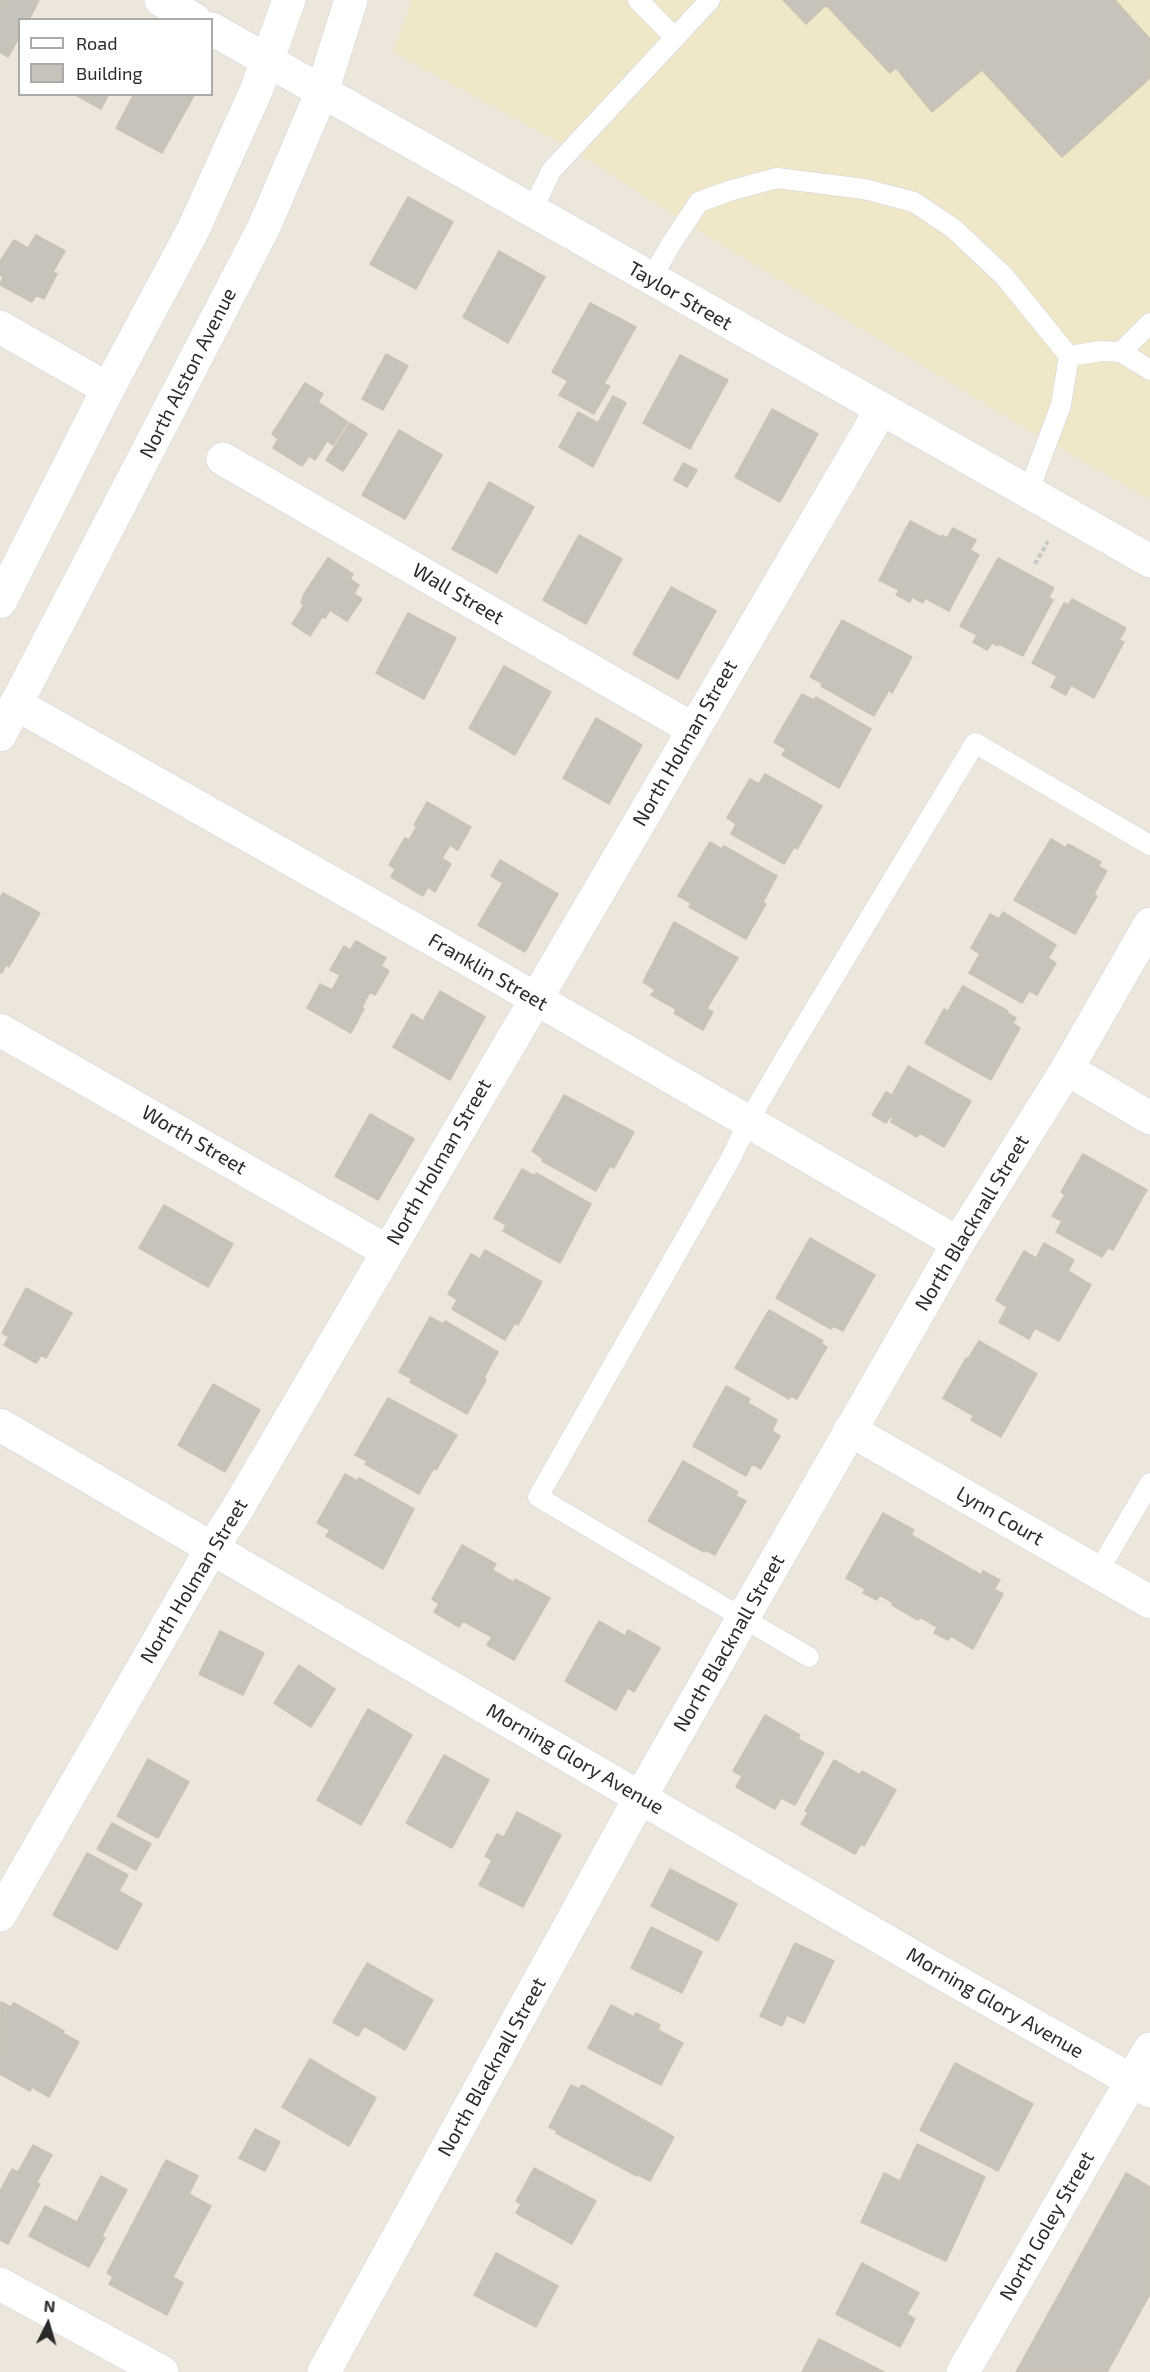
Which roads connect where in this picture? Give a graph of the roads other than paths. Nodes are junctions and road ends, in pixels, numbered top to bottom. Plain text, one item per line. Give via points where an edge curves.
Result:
1 (161, 0) edge
2 (289, 0) edge
3 (351, 0) edge
4 (639, 0) edge
5 (710, 0) edge
6 (192, 18) edge
7 (213, 30) edge
8 (675, 38) junction
9 (268, 62) junction
10 (322, 92) junction
11 (531, 211) junction
12 (651, 279) junction
13 (1150, 323) edge
14 (0, 327) edge
15 (1121, 352) junction
16 (1070, 356) junction
17 (1150, 370) edge
18 (108, 389) junction
19 (881, 410) junction
20 (223, 459) dead end
21 (1028, 493) junction
22 (1150, 561) edge
23 (0, 602) edge
24 (16, 704) junction
25 (693, 729) junction
26 (0, 735) edge
27 (1150, 845) edge
28 (1150, 924) edge
29 (536, 999) junction
30 (0, 1030) edge
31 (1067, 1069) junction
32 (1150, 1118) edge
33 (748, 1122) junction
34 (958, 1244) junction
35 (387, 1251) junction
36 (0, 1425) edge
37 (850, 1430) junction
38 (1150, 1482) edge
39 (212, 1548) junction
40 (1098, 1572) junction
41 (1150, 1602) edge
42 (743, 1619) junction
43 (809, 1657) dead end
44 (641, 1796) junction
45 (0, 1915) edge
46 (1150, 2049) edge
47 (1141, 2086) edge
48 (0, 2284) edge
49 (162, 2372) edge
50 (324, 2372) edge
51 (963, 2372) edge

1 - 6 street
2 - 9 street
3 - 10 street, North Alston Avenue
4 - 8 lane
5 - 8 lane
7 - 9 street, Taylor Street
8 - 11 lane via 551,171
9 - 10 street, Taylor Street
9 - 18 street via 193,230
10 - 11 street, Taylor Street
10 - 24 street, North Alston Avenue via 244,266
11 - 12 street, Taylor Street
12 - 16 lane via 699,202 777,178 864,189 914,202 954,229 1004,276
12 - 19 street, Taylor Street
13 - 15 lane
14 - 18 street
15 - 16 lane
15 - 17 lane
16 - 21 lane via 1061,405
18 - 23 street
19 - 21 street, Taylor Street
19 - 25 street, North Holman Street
20 - 25 street, Wall Street
21 - 22 street, Taylor Street
24 - 26 street, North Alston Avenue
24 - 29 street, Franklin Street
25 - 29 street, North Holman Street
27 - 33 lane via 975,743
28 - 31 street, North Blacknall Street
29 - 33 street, Franklin Street
29 - 35 street, North Holman Street
30 - 35 street, Worth Street
31 - 32 street
31 - 34 street, North Blacknall Street
33 - 34 street, Franklin Street
33 - 42 lane via 538,1497
34 - 37 street, North Blacknall Street
35 - 39 street, North Holman Street
36 - 39 street, Morning Glory Avenue
37 - 40 street, Lynn Court
37 - 42 street, North Blacknall Street
38 - 40 lane
39 - 44 street, Morning Glory Avenue
39 - 45 street, North Holman Street
40 - 41 street, Lynn Court
42 - 43 lane
42 - 44 street, North Blacknall Street
44 - 47 street, Morning Glory Avenue
44 - 50 street, North Blacknall Street
46 - 47 street, North Goley Street
47 - 51 street, North Goley Street
48 - 49 street

